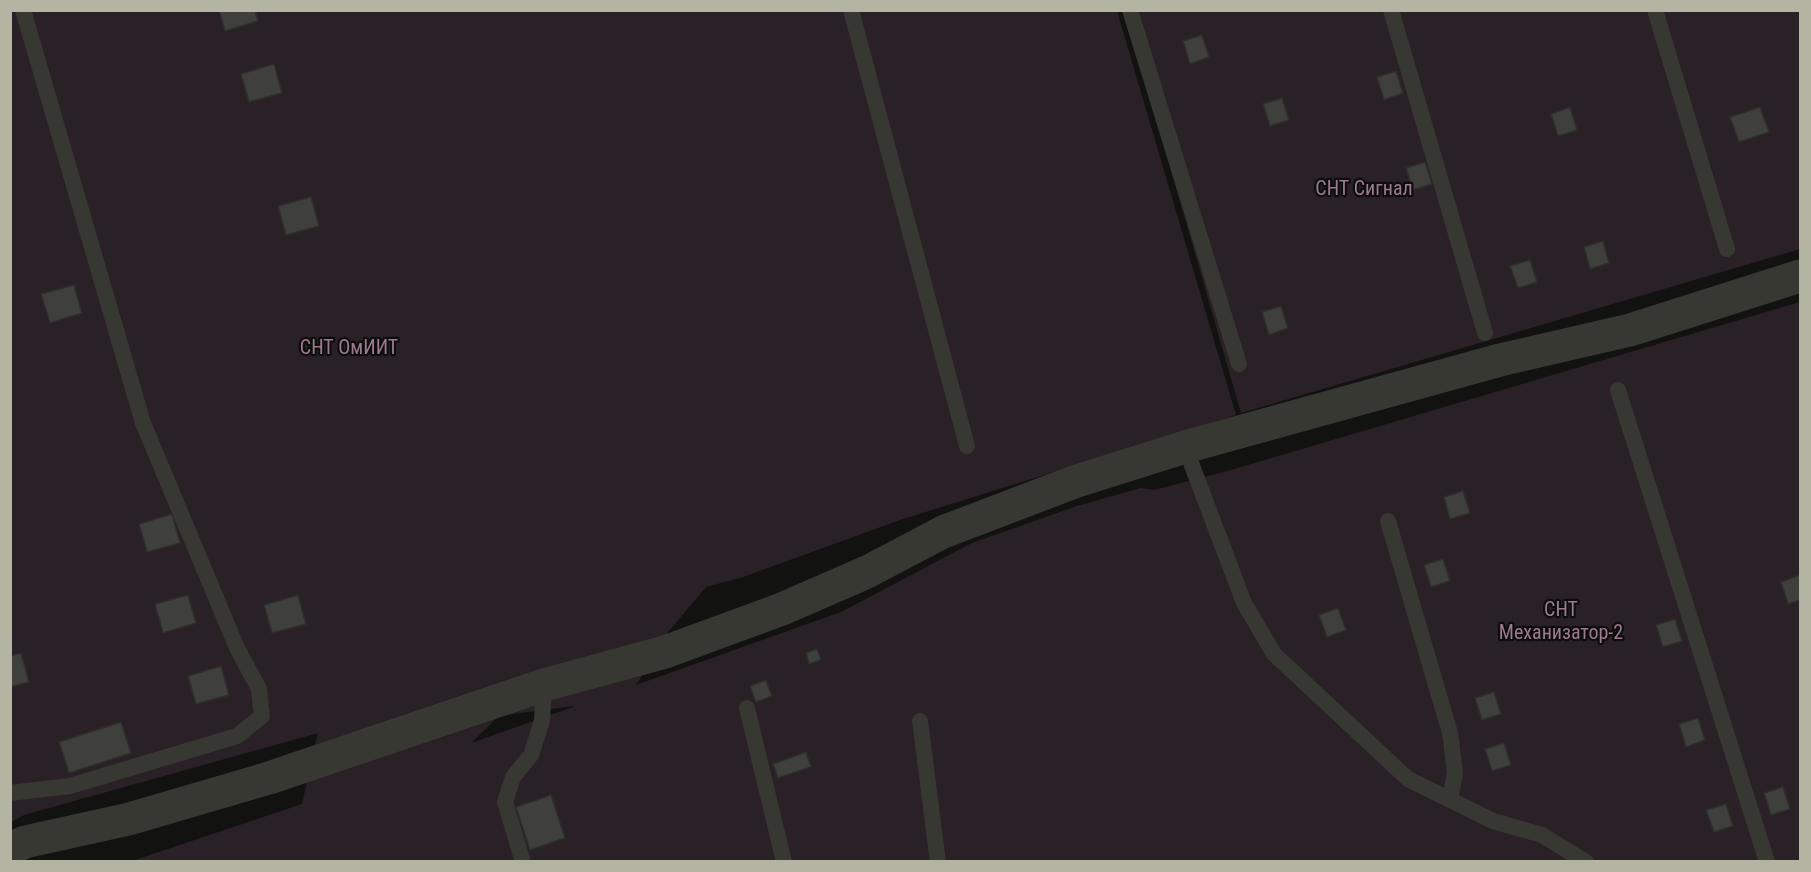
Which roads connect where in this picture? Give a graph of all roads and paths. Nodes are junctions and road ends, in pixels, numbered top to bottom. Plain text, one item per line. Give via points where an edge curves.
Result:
1 (23, 10) edge
2 (851, 10) edge
3 (1130, 10) edge
4 (1391, 10) edge
5 (1655, 10) edge
6 (1727, 249) dead end
7 (1800, 276) edge
8 (1485, 333) dead end
9 (1239, 364) dead end
10 (1618, 390) dead end
11 (967, 446) dead end
12 (1185, 447) junction
13 (1388, 521) dead end
14 (544, 685) junction
15 (747, 708) dead end
16 (920, 721) dead end
17 (10, 793) edge
18 (1450, 800) junction
19 (15, 839) edge
20 (522, 861) edge
21 (784, 861) edge
22 (938, 861) edge
23 (1586, 861) edge
24 (1767, 861) edge

1 - 17 lane via 143,423 237,648 260,689 262,716 237,736 70,786
2 - 11 lane
3 - 9 lane
4 - 8 lane
5 - 6 lane
7 - 12 street via 1630,330 1500,360
10 - 24 lane
12 - 14 street via 1074,482 943,532 867,572 721,633
12 - 18 lane via 1244,603 1274,654 1408,779
13 - 18 lane via 1450,733 1455,773
14 - 19 street via 258,781 129,819
14 - 20 lane via 542,721 531,755 513,777 505,802
15 - 21 lane
16 - 22 lane
18 - 23 lane via 1493,821 1542,835

